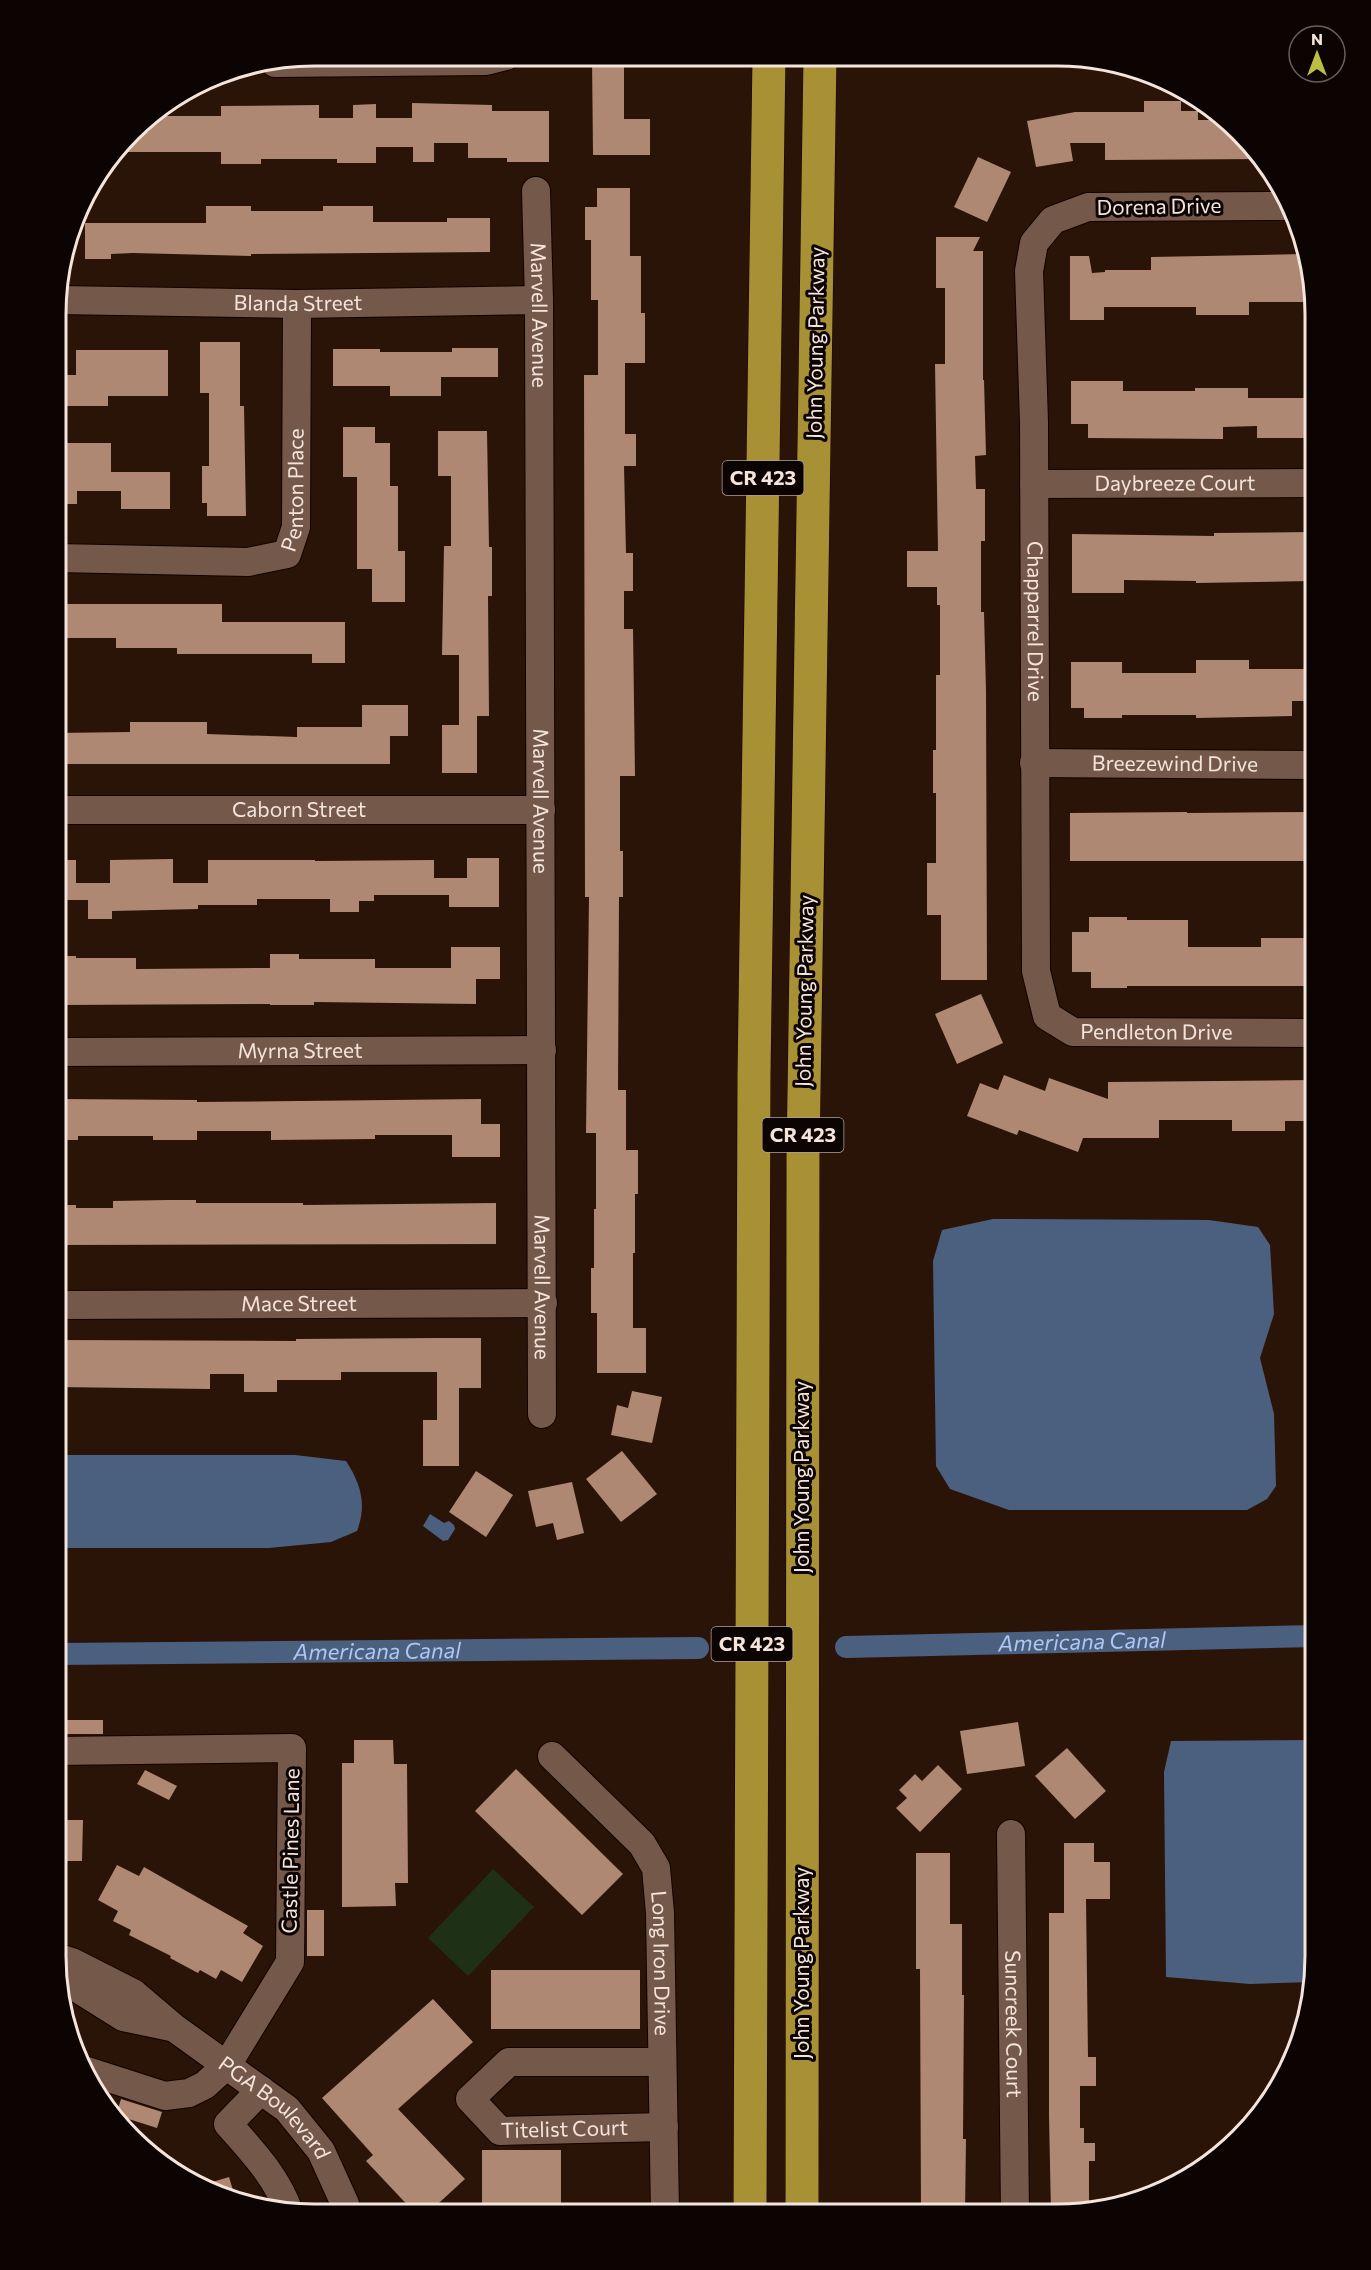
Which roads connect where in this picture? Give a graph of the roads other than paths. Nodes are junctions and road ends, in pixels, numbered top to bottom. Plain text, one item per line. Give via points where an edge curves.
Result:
1 (769, 66) edge
2 (820, 66) edge
3 (536, 191) dead end
4 (1280, 206) edge
5 (1029, 271) joint
6 (67, 300) edge
7 (539, 300) junction
8 (297, 304) junction
9 (1305, 483) edge
10 (1034, 484) junction
11 (66, 558) edge
12 (1034, 763) junction
13 (1305, 765) edge
14 (66, 810) edge
15 (541, 810) junction
16 (1036, 971) joint
17 (1305, 1033) edge
18 (542, 1050) junction
19 (66, 1053) edge
20 (754, 1074) junction
21 (803, 1157) junction
22 (543, 1304) junction
23 (66, 1305) edge
24 (542, 1414) dead end
25 (66, 1751) edge
26 (552, 1756) dead end
27 (1011, 1834) dead end
28 (66, 1960) edge
29 (68, 1984) edge
30 (173, 2027) junction
31 (662, 2062) junction
32 (227, 2065) junction
33 (96, 2074) edge
34 (261, 2090) junction
35 (664, 2127) junction
36 (286, 2202) edge
37 (345, 2204) edge
38 (665, 2204) edge
39 (750, 2204) edge
40 (802, 2204) edge
41 (1015, 2204) edge

1 - 20 highway, CR 423
2 - 21 highway, John Young Parkway / CR 423
3 - 7 street, Marvell Avenue
4 - 5 street, Dorena Drive via 1088,207 1053,220 1034,243
5 - 10 street, Chapparrel Drive
6 - 8 street, Blanda Street
7 - 8 street, Blanda Street
7 - 15 street, Marvell Avenue
8 - 11 street, Penton Place via 296,527 287,554 248,562
9 - 10 street, Daybreeze Court
10 - 12 street, Chapparrel Drive
12 - 13 street, Breezewind Drive
12 - 16 street, Chapparrel Drive
14 - 15 street, Caborn Street
15 - 18 street, Marvell Avenue
16 - 17 street, Pendleton Drive via 1047,1016 1073,1032
18 - 19 street, Myrna Street
18 - 22 street, Marvell Avenue
20 - 21 highway via 777,1131
20 - 39 highway, CR 423
21 - 40 highway, John Young Parkway / CR 423
22 - 23 street, Mace Street
22 - 24 street, Marvell Avenue
25 - 32 street, Castle Pines Lane via 292,1748 290,1962
26 - 31 street, Long Iron Drive via 642,1845 656,1868
27 - 41 street, Suncreek Court
28 - 30 street, PGA Boulevard via 133,1993
29 - 30 street, PGA Boulevard via 123,2017
30 - 32 street, PGA Boulevard
31 - 35 street, Long Iron Drive
31 - 35 street, Titelist Court via 509,2062 470,2099 500,2131
32 - 33 street via 205,2085 189,2093 165,2096
32 - 34 street, PGA Boulevard
34 - 36 street via 228,2124 266,2169
34 - 37 street, PGA Boulevard via 287,2109 321,2151
35 - 38 street, Long Iron Drive

